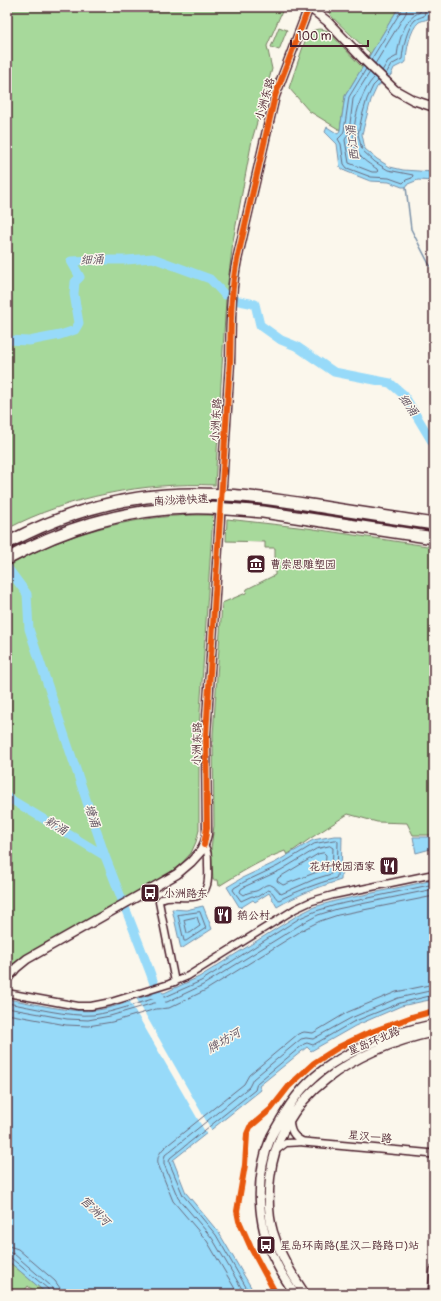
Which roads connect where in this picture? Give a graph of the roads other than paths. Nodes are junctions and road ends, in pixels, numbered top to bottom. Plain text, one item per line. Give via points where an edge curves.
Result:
1 (309, 7) edge
2 (434, 107) edge
3 (434, 524) edge
4 (434, 538) edge
5 (7, 543) edge
6 (7, 559) edge
7 (204, 845) junction
8 (434, 874) edge
9 (7, 979) edge
10 (175, 982) junction
11 (7, 993) edge
12 (434, 1024) edge
13 (434, 1032) edge
14 (290, 1120) junction
15 (304, 1142) junction
16 (275, 1152) junction
17 (434, 1154) edge
18 (434, 1270) edge
19 (295, 1294) edge
20 (305, 1294) edge
21 (432, 1294) edge

1 - 2 main road via 332,26 389,85 406,97
1 - 7 main road, 小洲东路 via 278,86 236,264 232,293 207,727 207,828
3 - 5 highway, 南沙港快速, bridge via 265,499 203,494 172,495 131,500 85,511 46,524
4 - 6 highway, 南沙港快速, bridge via 263,512 191,508 153,511 98,521 60,533
7 - 9 main road, 小洲东路 via 183,870 27,959
7 - 10 street via 208,852 207,882 203,892 191,897 166,897 159,902
8 - 10 street via 312,901
10 - 11 street via 111,1002 85,1006
12 - 19 main road, 星岛环北路 via 390,1036 330,1065 310,1081 293,1100 271,1137 259,1197 261,1217 274,1260
13 - 14 main road, 星岛环北路 via 377,1050 337,1070 306,1098
14 - 15 street via 290,1129 294,1136
14 - 16 main road, 星岛环北路
15 - 16 street, 星汉一路 via 286,1143
15 - 17 street, 星汉一路
16 - 20 main road, 星岛环北路 via 271,1172 270,1218 284,1261
18 - 21 street

